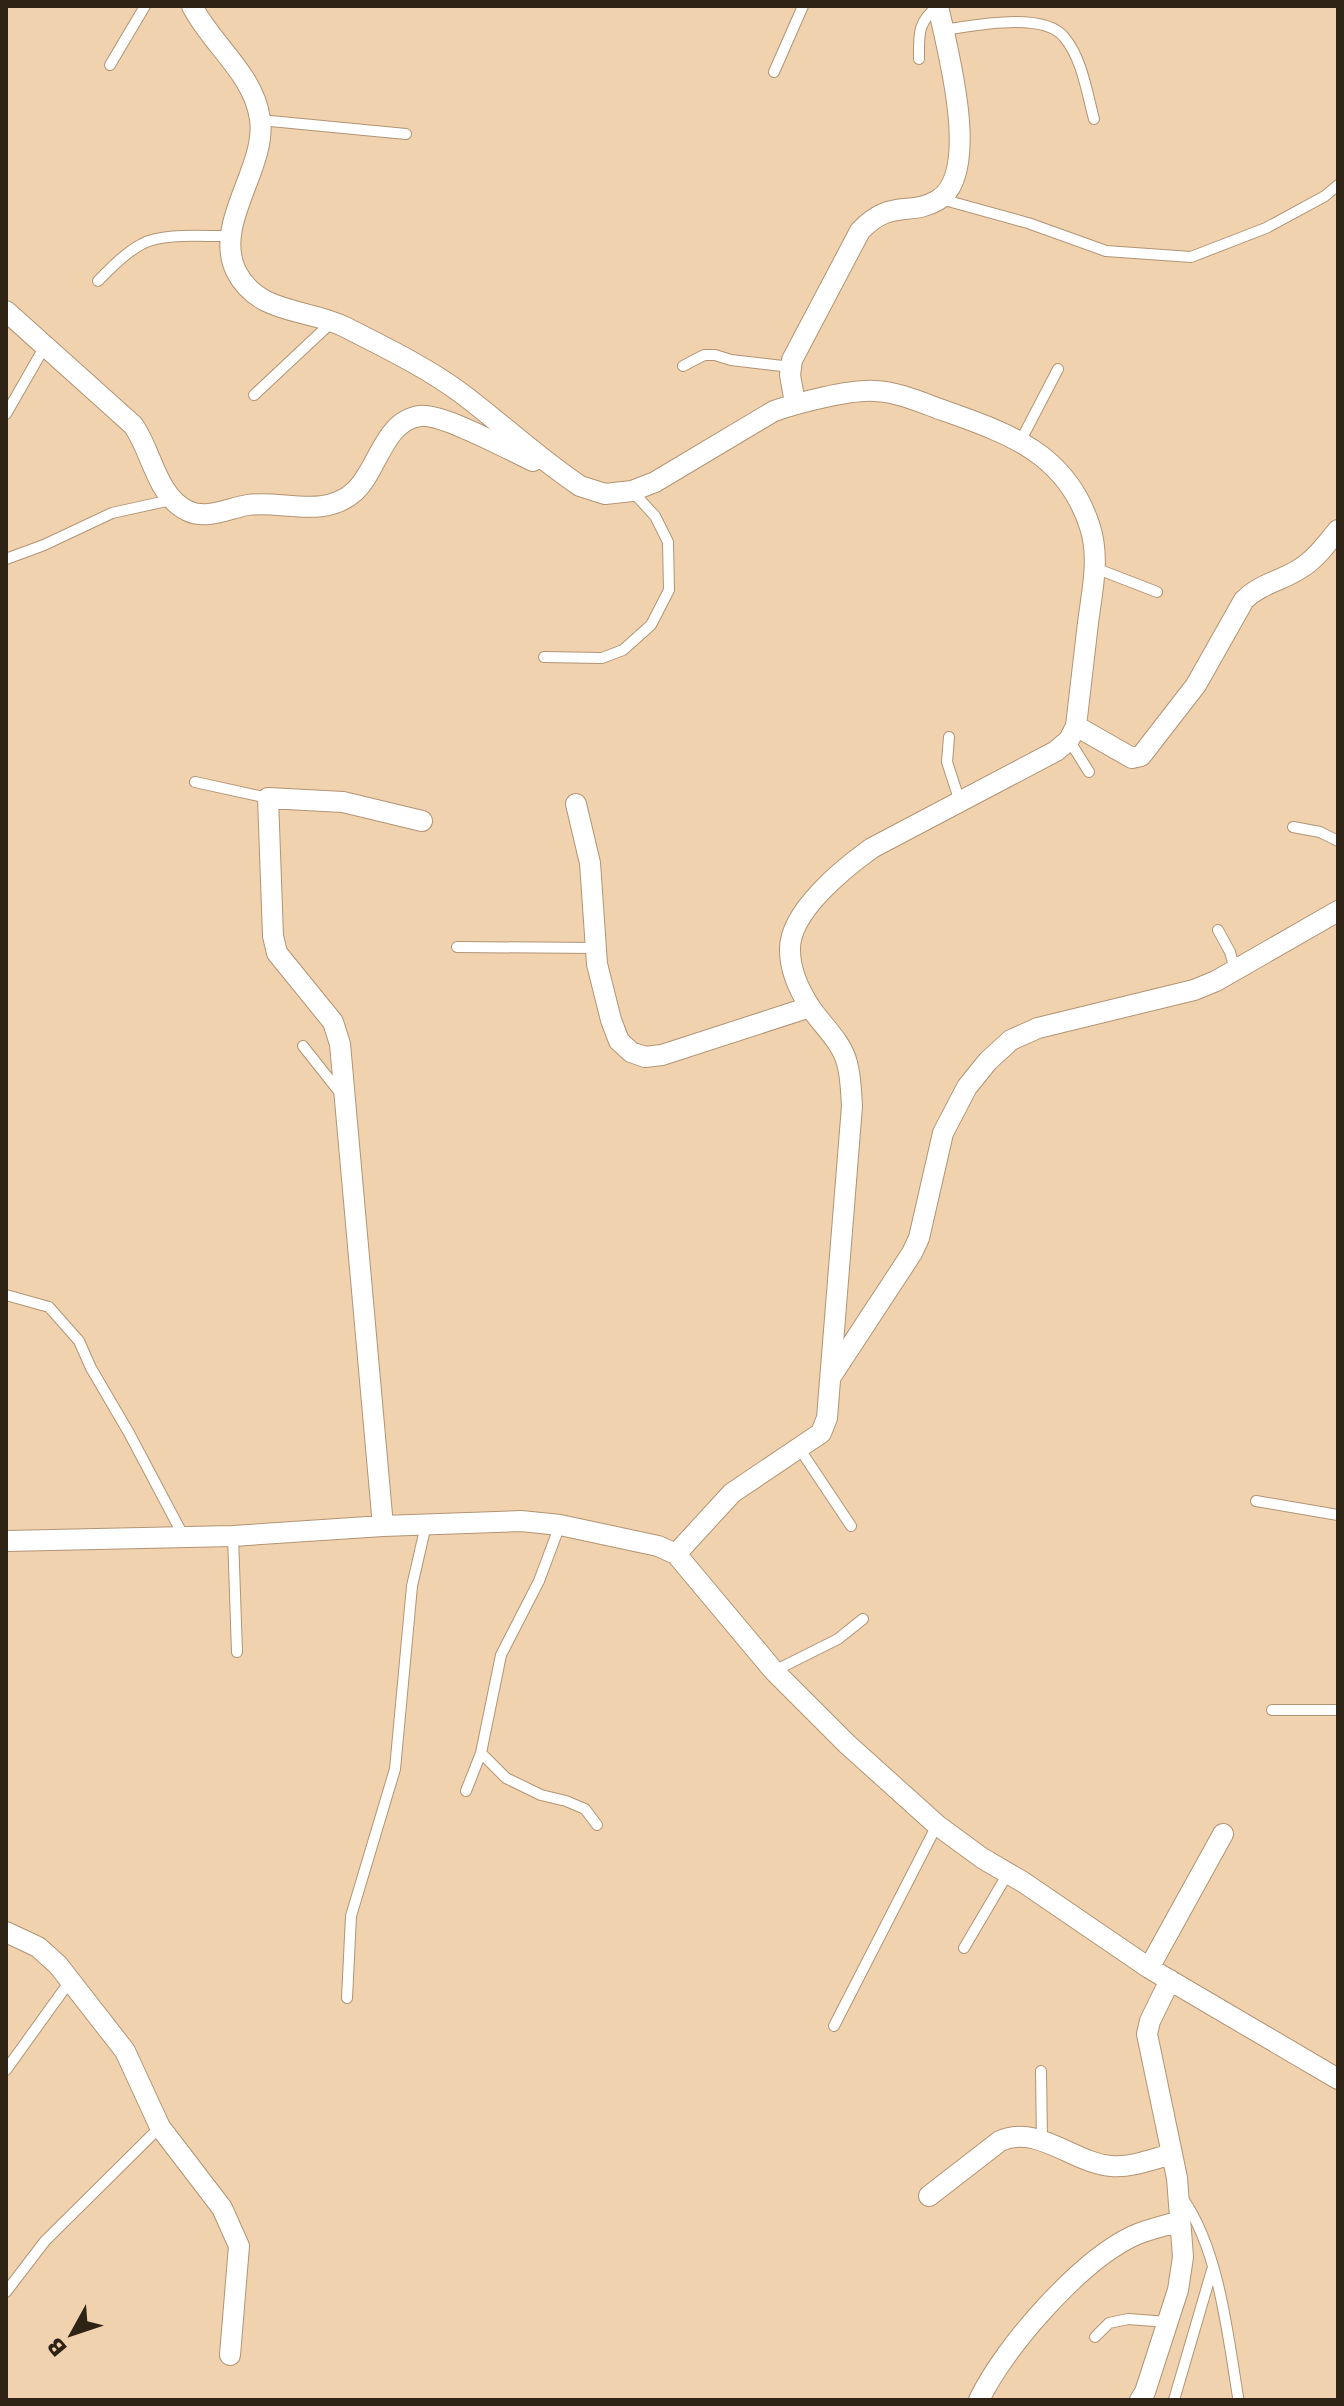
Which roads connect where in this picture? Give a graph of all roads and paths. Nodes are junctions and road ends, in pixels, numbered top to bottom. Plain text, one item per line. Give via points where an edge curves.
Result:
1 (145, 6) edge
2 (187, 6) edge
3 (803, 6) edge
4 (938, 6) edge
5 (943, 30) junction
6 (919, 59) dead end
7 (110, 65) dead end
8 (774, 72) dead end
9 (1094, 119) dead end
10 (260, 120) junction
11 (406, 134) dead end
12 (1338, 185) edge
13 (941, 199) junction
14 (231, 236) junction
15 (98, 281) dead end
16 (6, 311) edge
17 (332, 322) junction
18 (45, 346) junction
19 (683, 366) dead end
20 (791, 367) junction
21 (1058, 369) dead end
22 (254, 395) dead end
23 (795, 403) junction
24 (6, 414) edge
25 (1020, 442) junction
26 (562, 474) junction
27 (632, 491) junction
28 (173, 499) junction
29 (1338, 530) edge
30 (6, 559) edge
31 (1095, 568) junction
32 (1157, 592) dead end
33 (544, 657) dead end
34 (1072, 733) junction
35 (949, 737) dead end
36 (1089, 772) dead end
37 (195, 782) dead end
38 (268, 798) junction
39 (960, 802) junction
40 (576, 804) dead end
41 (422, 821) dead end
42 (1293, 827) dead end
43 (1338, 841) edge
44 (1338, 911) edge
45 (1218, 930) dead end
46 (457, 947) dead end
47 (595, 948) junction
48 (1235, 970) junction
49 (810, 1007) junction
50 (303, 1046) dead end
51 (344, 1099) junction
52 (6, 1295) edge
53 (830, 1378) junction
54 (799, 1448) junction
55 (1256, 1501) dead end
56 (1338, 1515) edge
57 (426, 1525) junction
58 (560, 1525) junction
59 (383, 1526) junction
60 (851, 1526) dead end
61 (233, 1536) junction
62 (184, 1537) junction
63 (6, 1541) edge
64 (676, 1554) junction
65 (863, 1619) dead end
66 (237, 1652) dead end
67 (774, 1671) junction
68 (1272, 1710) dead end
69 (1338, 1710) edge
70 (481, 1753) junction
71 (466, 1791) dead end
72 (597, 1825) dead end
73 (937, 1825) junction
74 (1223, 1834) dead end
75 (1007, 1875) junction
76 (6, 1932) edge
77 (964, 1948) dead end
78 (1149, 1968) junction
79 (1170, 1980) junction
80 (70, 1981) junction
81 (347, 1998) dead end
82 (834, 2026) dead end
83 (6, 2070) edge
84 (1041, 2071) dead end
85 (1338, 2079) edge
86 (160, 2127) junction
87 (1042, 2141) junction
88 (1172, 2154) junction
89 (1178, 2191) junction
90 (929, 2196) dead end
91 (1180, 2221) junction
92 (1212, 2268) junction
93 (6, 2292) edge
94 (1168, 2322) junction
95 (1095, 2337) dead end
96 (230, 2355) dead end
97 (1238, 2397) dead end
98 (979, 2400) edge
99 (1140, 2400) edge
100 (1174, 2400) edge

1 - 7 lane
2 - 10 street via 243,78
3 - 8 lane
4 - 5 street
4 - 6 lane via 919,27
5 - 9 lane via 1033,22 1064,35
5 - 13 street via 960,123 955,177
10 - 11 lane
10 - 14 street via 260,142
12 - 13 lane via 1266,228 1191,257 1106,251
13 - 20 street via 887,211 860,231
14 - 15 lane via 144,242
14 - 17 street via 236,270 251,291 273,306
16 - 18 street
17 - 22 lane
17 - 26 street via 441,380
18 - 24 lane
18 - 28 street via 133,425
19 - 20 lane via 715,355
20 - 23 street
21 - 25 lane
23 - 25 street via 872,390
23 - 27 street
25 - 31 street via 1059,470 1077,497 1091,527
26 - 27 street via 605,494
26 - 28 street via 439,418 421,415 394,431 362,483 344,500 311,508 249,505 207,515 188,511
27 - 33 lane via 655,516 668,542 669,590 651,625 623,650 602,658
28 - 30 lane via 112,513
29 - 34 street via 1299,570 1266,583 1244,600 1196,685 1141,756 1132,758
31 - 32 lane
31 - 34 street
34 - 36 lane
34 - 39 street via 1056,751
35 - 39 lane via 947,762
37 - 38 lane
38 - 41 street via 343,802
38 - 51 street via 277,953 333,1022
39 - 49 street via 872,848 814,899 798,921 789,947 793,975
40 - 47 street via 590,863
42 - 43 lane
44 - 48 street
45 - 48 lane
46 - 47 lane
47 - 49 street via 619,1041 645,1057
48 - 53 street via 1194,990 1038,1028 1011,1040 988,1061 967,1087 943,1133 912,1253
49 - 53 street via 847,1062 852,1106
50 - 51 lane
51 - 59 street
52 - 62 lane via 49,1307 79,1341
53 - 54 street via 821,1433
54 - 60 lane
54 - 64 street via 732,1493
55 - 56 lane
57 - 58 street
57 - 59 street
57 - 81 lane via 412,1586 395,1769 351,1916
58 - 64 street
58 - 70 lane via 539,1581 501,1655
59 - 61 street
61 - 62 street
61 - 66 lane
62 - 63 street
64 - 67 street
65 - 67 lane via 838,1639
67 - 73 street
68 - 69 lane
70 - 71 lane
70 - 72 lane via 506,1778 585,1809
73 - 75 street
73 - 82 lane
74 - 78 street
75 - 77 lane
75 - 78 street
76 - 80 street via 38,1947
78 - 79 street
79 - 85 street
79 - 88 street via 1147,2034
80 - 83 lane
80 - 86 street via 125,2051
84 - 87 lane
86 - 93 lane via 45,2241
86 - 96 street via 222,2208 239,2246
87 - 88 street via 1111,2166
87 - 90 street via 1013,2135 1000,2141
88 - 89 street
89 - 91 street
89 - 92 lane via 1207,2246
91 - 94 street via 1182,2275
91 - 98 street via 1117,2244 1059,2293
92 - 97 lane
92 - 100 lane
94 - 95 lane via 1128,2319 1109,2323
94 - 99 street

